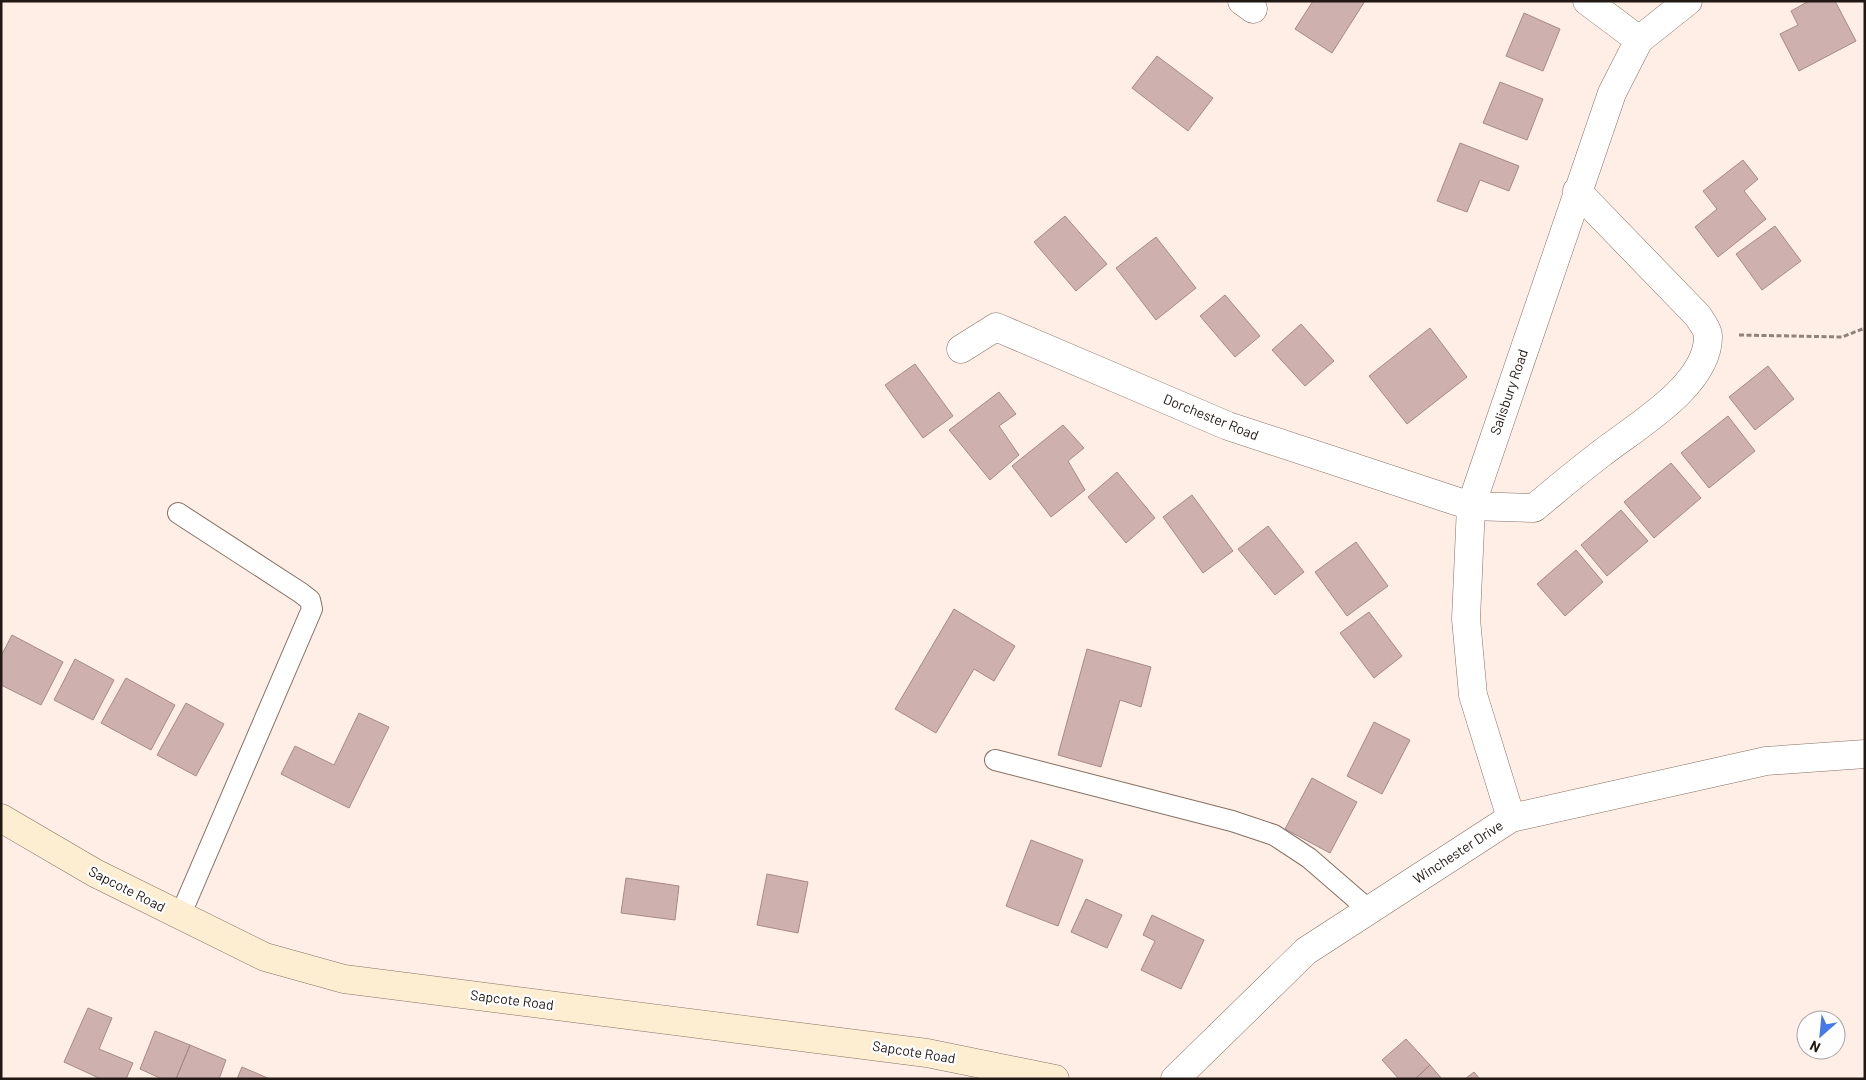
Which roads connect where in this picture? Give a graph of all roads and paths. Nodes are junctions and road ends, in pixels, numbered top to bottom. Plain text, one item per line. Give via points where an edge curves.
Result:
1 (1587, 1) edge
2 (1688, 1) edge
3 (1639, 40) junction
4 (1577, 191) junction
5 (1865, 328) edge
6 (1708, 335) junction
7 (961, 349) dead end
8 (1471, 506) junction
9 (178, 513) dead end
10 (1865, 754) edge
11 (995, 760) dead end
12 (1, 818) edge
13 (1511, 818) junction
14 (1369, 910) junction
15 (180, 916) junction
16 (1055, 1079) edge
17 (1175, 1079) edge

1 - 3 street
2 - 3 street, Salisbury Road
3 - 4 street, Salisbury Road via 1612,93
4 - 6 street via 1698,316
4 - 8 street, Salisbury Road
5 - 6 path via 1842,337
6 - 8 street via 1704,358 1687,384 1661,412 1609,448 1534,508
7 - 8 street, Dorchester Road via 996,327 1228,426
8 - 13 street, Salisbury Road via 1466,619 1472,695
9 - 15 lane via 301,593 310,600 312,609
10 - 13 street, Winchester Drive via 1766,761
11 - 14 lane via 1232,821 1274,835 1309,858
12 - 15 main road, Sapcote Road via 96,873
13 - 14 street, Winchester Drive
14 - 17 street, Winchester Drive via 1306,952
15 - 16 main road, Sapcote Road via 265,957 344,978 927,1052

